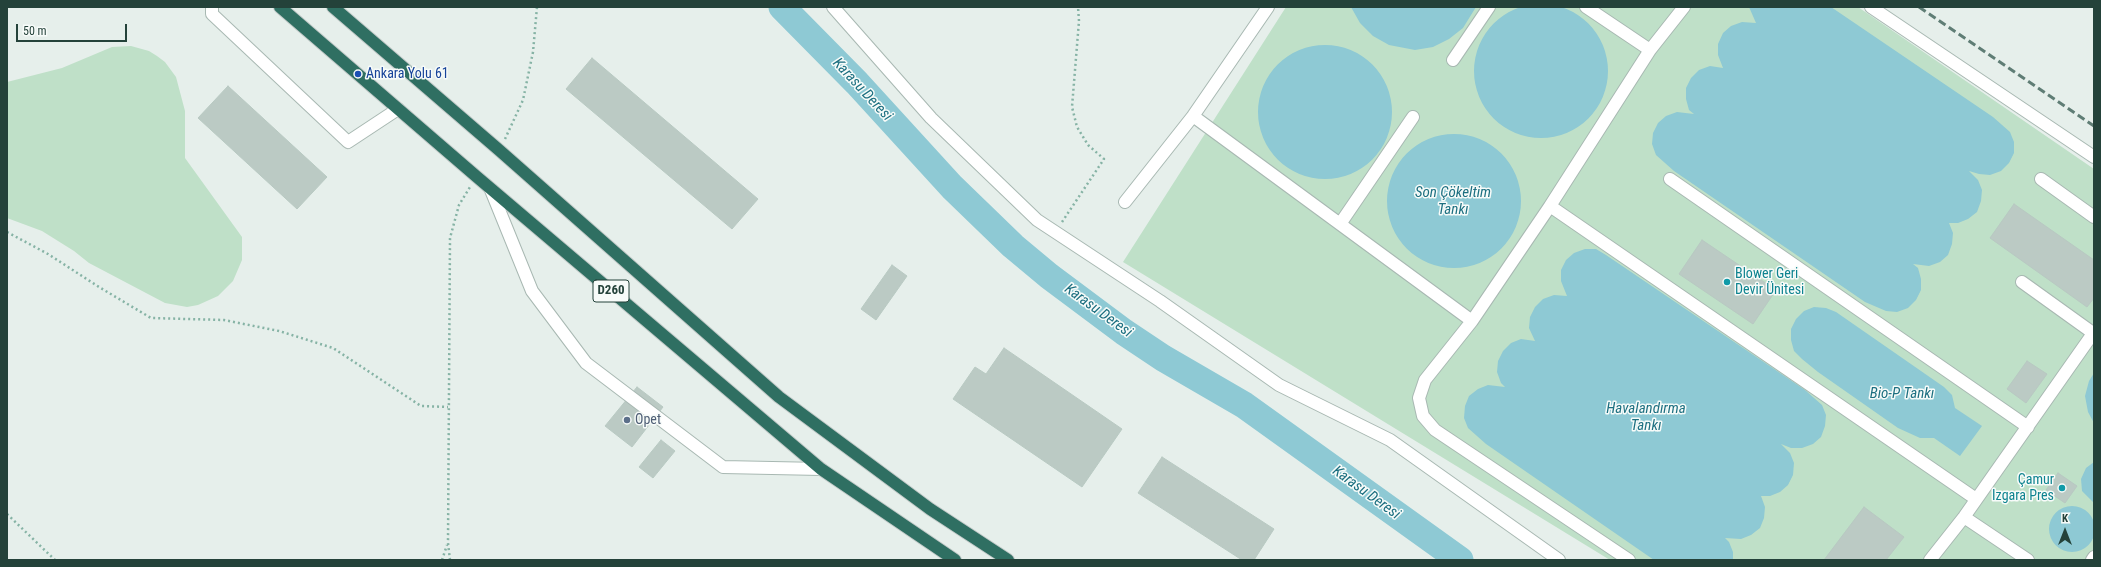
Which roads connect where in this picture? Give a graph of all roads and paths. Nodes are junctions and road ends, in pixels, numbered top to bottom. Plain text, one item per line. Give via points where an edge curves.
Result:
1 (212, 7) edge
2 (280, 7) edge
3 (333, 7) edge
4 (537, 7) edge
5 (833, 7) edge
6 (1078, 7) edge
7 (1268, 7) edge
8 (1489, 7) edge
9 (1586, 7) edge
10 (1684, 7) edge
11 (1871, 7) edge
12 (1650, 50) junction
13 (1453, 60) dead end
14 (398, 109) junction
15 (1193, 116) junction
16 (1414, 117) dead end
17 (500, 150) junction
18 (2094, 157) edge
19 (477, 177) junction
20 (1670, 179) dead end
21 (2041, 179) dead end
22 (491, 190) junction
23 (1125, 202) dead end
24 (1550, 206) junction
25 (2094, 217) edge
26 (1340, 224) junction
27 (7, 232) edge
28 (1055, 232) junction
29 (2022, 282) dead end
30 (1472, 321) junction
31 (2094, 333) edge
32 (448, 407) junction
33 (2028, 427) junction
34 (821, 469) junction
35 (1976, 499) junction
36 (7, 514) edge
37 (1964, 517) junction
38 (448, 543) junction
39 (2094, 557) edge
40 (55, 560) edge
41 (442, 560) edge
42 (450, 560) edge
43 (955, 560) edge
44 (1008, 560) edge
45 (1559, 560) edge
46 (1629, 560) edge
47 (1930, 560) edge
48 (2028, 560) edge
49 (2092, 560) edge

1 - 14 lane via 212,14 348,142
2 - 14 highway, D260
3 - 17 highway, D260
4 - 17 path via 533,52 523,100
5 - 28 lane via 931,118 1037,220
6 - 28 path via 1072,107 1077,127 1088,145 1104,159
7 - 15 lane
8 - 13 lane
9 - 12 lane
10 - 12 lane
11 - 18 lane
12 - 24 lane
14 - 19 highway, D260
15 - 23 lane
15 - 26 lane
16 - 26 lane
17 - 44 highway, D260 via 779,397 930,508
19 - 22 highway, D260
19 - 32 path via 459,205 450,238
20 - 33 lane
21 - 25 lane
22 - 34 highway, D260
22 - 34 lane via 532,291 586,363 723,467
24 - 30 lane
24 - 35 lane
26 - 30 lane
27 - 32 path via 48,254 151,318 224,320 279,331 333,348 421,406
28 - 45 lane via 1160,301 1279,385 1390,440
29 - 31 lane
30 - 46 lane via 1421,388 1420,407 1428,424
31 - 33 lane
32 - 38 path
33 - 35 lane
34 - 43 highway, D260
35 - 37 lane
36 - 40 path
37 - 47 lane
37 - 48 lane
38 - 41 path
38 - 42 path
39 - 49 lane

